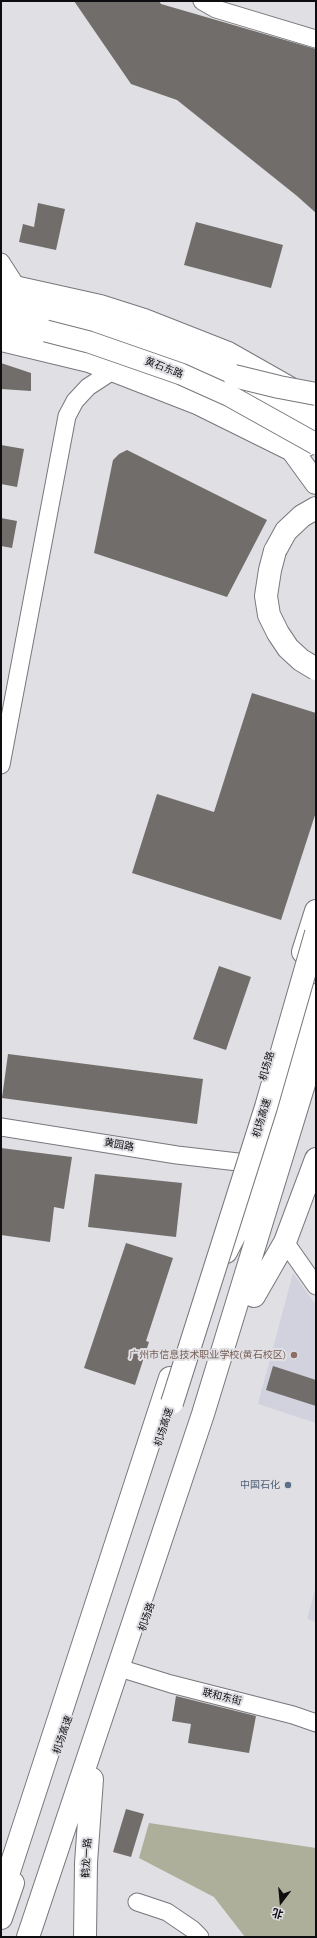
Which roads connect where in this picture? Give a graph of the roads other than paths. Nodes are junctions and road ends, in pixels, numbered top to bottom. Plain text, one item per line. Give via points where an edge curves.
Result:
1 (202, 1) edge
2 (316, 38) edge
3 (1, 262) edge
4 (9, 285) edge
5 (1, 304) edge
6 (1, 322) edge
7 (47, 322) junction
8 (1, 340) edge
9 (114, 370) junction
10 (234, 376) junction
11 (315, 403) edge
12 (316, 423) edge
13 (316, 427) edge
14 (316, 444) edge
15 (292, 450) junction
16 (316, 464) edge
17 (316, 483) edge
18 (316, 508) edge
19 (316, 669) edge
20 (2, 758) edge
21 (316, 911) edge
22 (316, 933) edge
23 (316, 996) edge
24 (316, 1045) edge
25 (316, 1080) edge
26 (1, 1127) edge
27 (316, 1159) edge
28 (238, 1162) junction
29 (285, 1242) junction
30 (316, 1286) edge
31 (199, 1290) junction
32 (254, 1296) junction
33 (129, 1671) junction
34 (316, 1723) edge
35 (92, 1779) junction
36 (3, 1888) edge
37 (137, 1902) dead end
38 (1, 1918) edge
39 (28, 1937) edge
40 (38, 1937) edge
41 (85, 1937) edge
42 (200, 1937) edge

1 - 2 street via 216,9
3 - 4 street
4 - 11 highway via 100,306 200,341 228,352
5 - 7 main road, 黄石东路
6 - 7 main road, 黄石东路
7 - 10 main road, 黄石东路 via 88,323
7 - 14 main road, 黄石东路, bridge via 89,342 181,374 230,396
8 - 9 highway
9 - 15 highway via 197,403
9 - 20 street via 88,388 75,401 67,416
10 - 11 highway, bridge via 278,387
10 - 12 main road, 黄石东路, bridge
13 - 15 highway via 307,445
15 - 16 main road
15 - 17 highway
18 - 19 highway, bridge via 302,516 286,531 275,551 266,596 269,614 281,638 301,660
21 - 28 highway, 机场路
22 - 38 highway, 机场高速, bridge via 266,1107 172,1403
23 - 31 highway, 机场路 via 245,1213 231,1245
24 - 39 highway via 202,1414
25 - 32 highway, 机场路
26 - 28 street, 黄园路
27 - 29 highway, 机场路
28 - 31 highway, 机场路
29 - 30 street
29 - 32 highway, 机场路
31 - 36 highway, 机场路
32 - 33 highway, 机场路
33 - 34 street, 联和东街
33 - 35 highway, 机场路
35 - 40 highway, 机场路
35 - 41 highway, 鹤龙一路 via 86,1863
37 - 42 street via 167,1912

